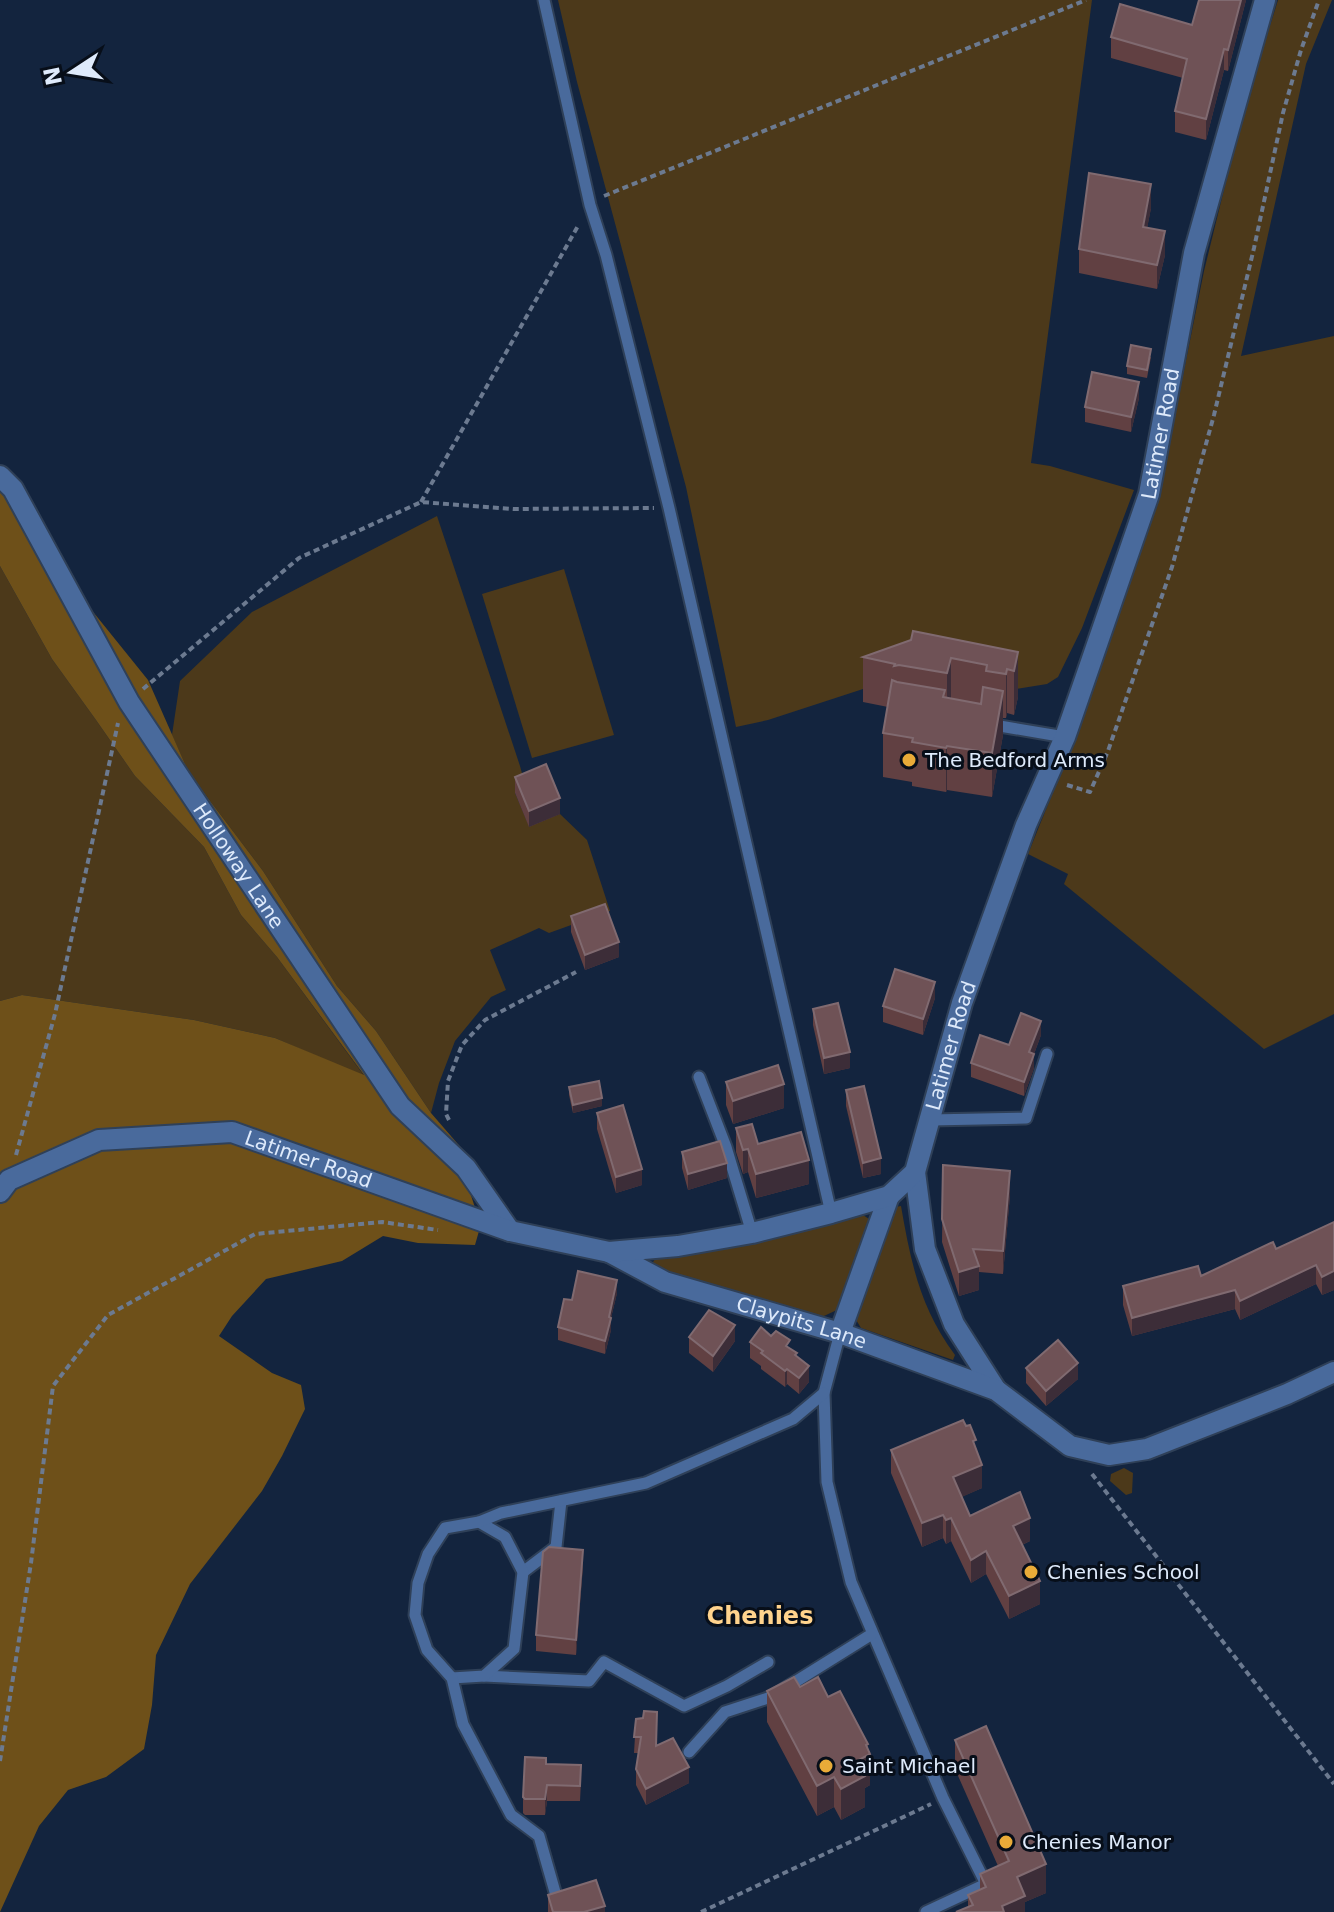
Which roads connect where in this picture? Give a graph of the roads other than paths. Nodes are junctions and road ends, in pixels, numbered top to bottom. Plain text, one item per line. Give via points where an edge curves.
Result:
1 (544, 0) edge
2 (1265, 0) edge
3 (0, 476) edge
4 (980, 722) edge
5 (1065, 737) junction
6 (1047, 1054) dead end
7 (699, 1077) dead end
8 (930, 1120) junction
9 (915, 1172) junction
10 (5, 1186) edge
11 (889, 1196) junction
12 (831, 1213) junction
13 (510, 1231) junction
14 (752, 1233) junction
15 (609, 1252) junction
16 (840, 1333) junction
17 (1334, 1372) edge
18 (996, 1390) junction
19 (824, 1393) junction
20 (561, 1501) junction
21 (479, 1522) junction
22 (523, 1572) junction
23 (872, 1634) junction
24 (768, 1662) dead end
25 (484, 1676) junction
26 (452, 1678) junction
27 (689, 1752) dead end
28 (555, 1892) edge
29 (926, 1912) edge

1 - 12 lane via 590,205 669,508
2 - 5 street, Latimer Road via 1194,253 1149,494
3 - 13 street, Holloway Lane via 13,489 129,702 400,1106 466,1168
4 - 5 lane
5 - 8 street, Latimer Road via 1026,825 962,1003
6 - 8 lane via 1026,1118
7 - 14 lane
8 - 9 street, Latimer Road
9 - 11 street, Latimer Road
9 - 18 street, Claypits Lane via 925,1249 954,1324
10 - 13 street, Latimer Road via 99,1140 232,1132
11 - 12 street, Latimer Road
11 - 16 street
12 - 14 street, Latimer Road
13 - 15 street, Latimer Road
14 - 15 street, Latimer Road
15 - 16 street, Claypits Lane via 665,1282
16 - 18 street, Claypits Lane
16 - 19 lane
17 - 18 street, Claypits Lane via 1147,1449 1109,1455 1070,1446
19 - 20 lane via 793,1419 646,1483
19 - 23 lane via 827,1482 851,1582
20 - 21 lane
20 - 22 lane via 556,1547
21 - 22 lane via 505,1537
21 - 26 lane via 445,1528 418,1583 415,1615 427,1650
22 - 25 lane via 514,1649
23 - 27 lane via 771,1697 725,1712
23 - 29 lane via 986,1884
24 - 25 lane via 684,1706 604,1662 589,1681
25 - 26 lane
26 - 28 lane via 463,1724 511,1815 539,1836

